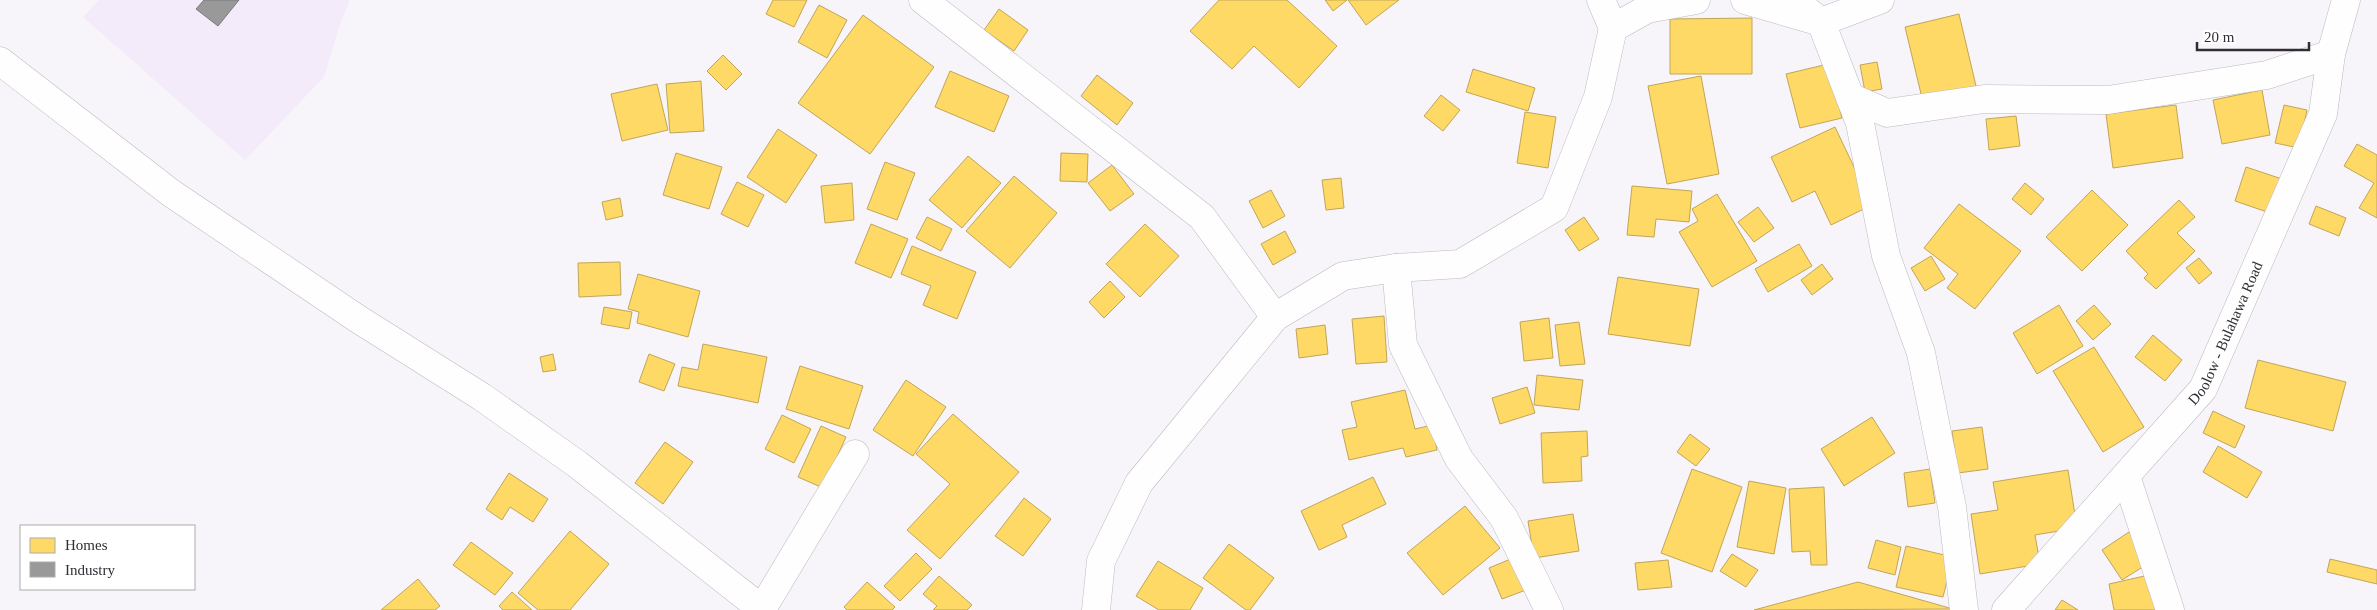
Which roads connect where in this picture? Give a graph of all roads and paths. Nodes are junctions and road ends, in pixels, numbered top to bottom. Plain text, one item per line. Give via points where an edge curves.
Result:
1 (923, 0) edge
2 (1600, 0) edge
3 (1696, 0) edge
4 (1745, 0) edge
5 (1794, 0) edge
6 (1880, 0) edge
7 (2346, 0) edge
8 (1821, 22) junction
9 (1613, 28) junction
10 (2331, 54) junction
11 (0, 61) edge
12 (1850, 97) junction
13 (1396, 268) junction
14 (1275, 317) junction
15 (855, 454) dead end
16 (2126, 476) junction
17 (762, 610) edge
18 (1096, 610) edge
19 (1549, 610) edge
20 (1964, 610) edge
21 (2006, 610) edge
22 (2170, 610) edge

1 - 14 street via 1202,218
2 - 9 street
3 - 9 street via 1646,9
4 - 8 street
5 - 8 street
6 - 8 street
7 - 10 street, Doolow - Bulahawa Road
8 - 12 street
9 - 13 street via 1598,97 1554,208 1460,264
10 - 12 street via 2267,75 2108,100 1984,99 1886,113
10 - 16 street, Doolow - Bulahawa Road via 2323,114 2203,389
11 - 17 street via 171,193 358,319 482,397 577,464
12 - 20 street via 1860,123 1886,256 1922,353 1952,507
13 - 14 street via 1343,276
13 - 19 street via 1403,345 1459,459 1504,518
14 - 18 street via 1139,483 1101,561
15 - 17 street
16 - 21 street, Doolow - Bulahawa Road
16 - 22 street

